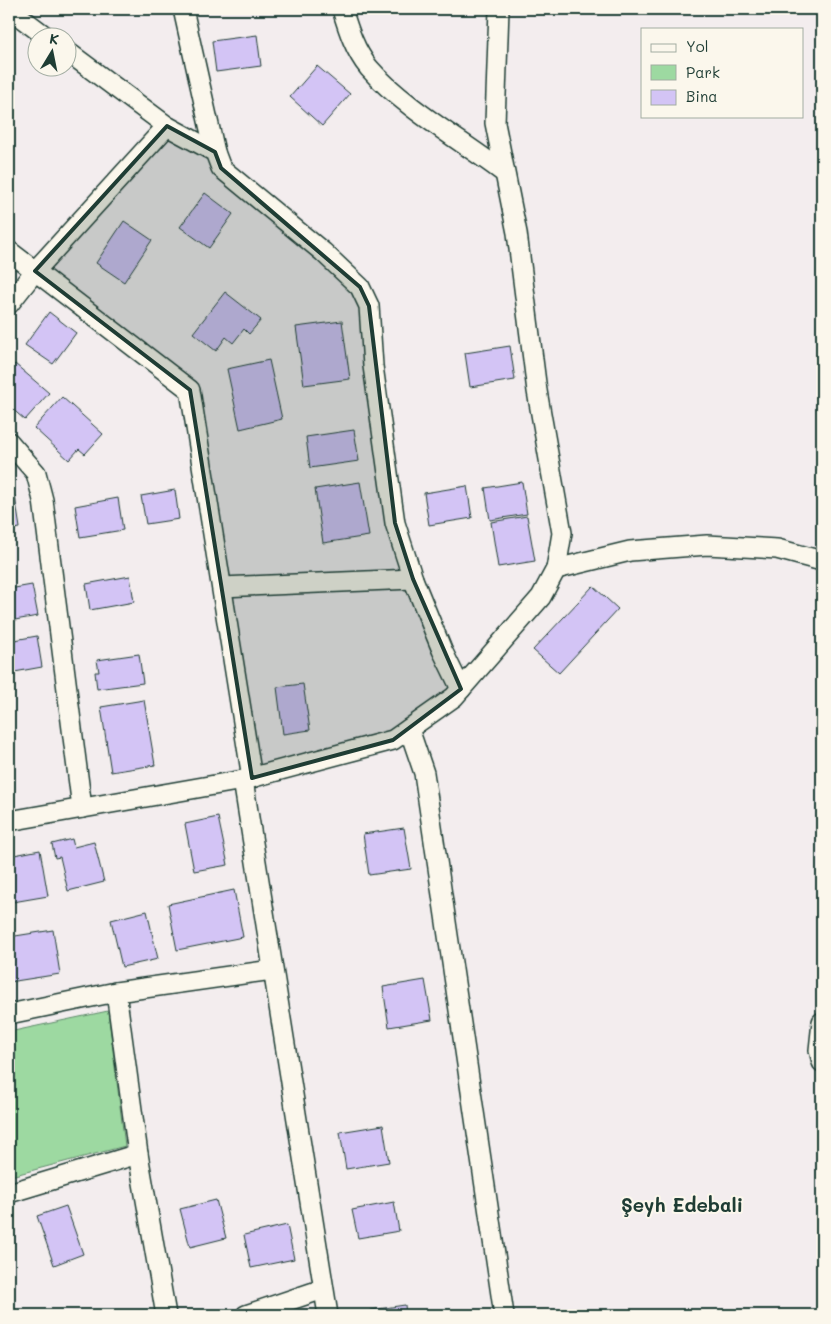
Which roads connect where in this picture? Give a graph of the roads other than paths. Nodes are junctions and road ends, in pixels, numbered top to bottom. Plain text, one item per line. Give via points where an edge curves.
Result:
1 (183, 9) edge
2 (342, 9) edge
3 (499, 9) edge
4 (11, 11) edge
5 (34, 28) edge
6 (78, 60) edge
7 (166, 126) junction
8 (215, 152) junction
9 (503, 172) junction
10 (9, 251) edge
11 (35, 271) junction
12 (9, 304) edge
13 (9, 442) edge
14 (822, 561) edge
15 (556, 569) junction
16 (413, 579) junction
17 (222, 587) junction
18 (461, 689) junction
19 (409, 729) junction
20 (247, 779) junction
21 (82, 808) junction
22 (9, 821) edge
23 (272, 970) junction
24 (116, 992) junction
25 (9, 1014) edge
26 (822, 1022) edge
27 (822, 1062) edge
28 (138, 1154) junction
29 (9, 1193) edge
30 (323, 1289) junction
31 (166, 1315) edge
32 (246, 1315) edge
33 (328, 1315) edge
34 (504, 1315) edge

1 - 8 street
2 - 9 street via 347,28 369,67 396,93
3 - 9 street via 495,123
4 - 5 street
6 - 7 street
7 - 8 street
7 - 11 street
8 - 16 street via 221,168 323,252 360,287 369,306 373,366 394,523
9 - 15 street via 517,233 537,391 562,533
10 - 11 street
11 - 12 street
11 - 17 street via 190,390
13 - 21 street via 36,473 43,500
14 - 15 street via 777,550 708,545 630,552
15 - 18 street via 541,597
16 - 17 street
16 - 18 street
17 - 20 street
18 - 19 street
19 - 20 street via 393,740
19 - 34 street via 424,773
20 - 21 street
20 - 23 street
21 - 22 street
23 - 24 street
23 - 30 street
24 - 25 street
24 - 28 street
26 - 27 street via 819,1050
28 - 29 street
28 - 31 street
30 - 32 street
30 - 33 street

